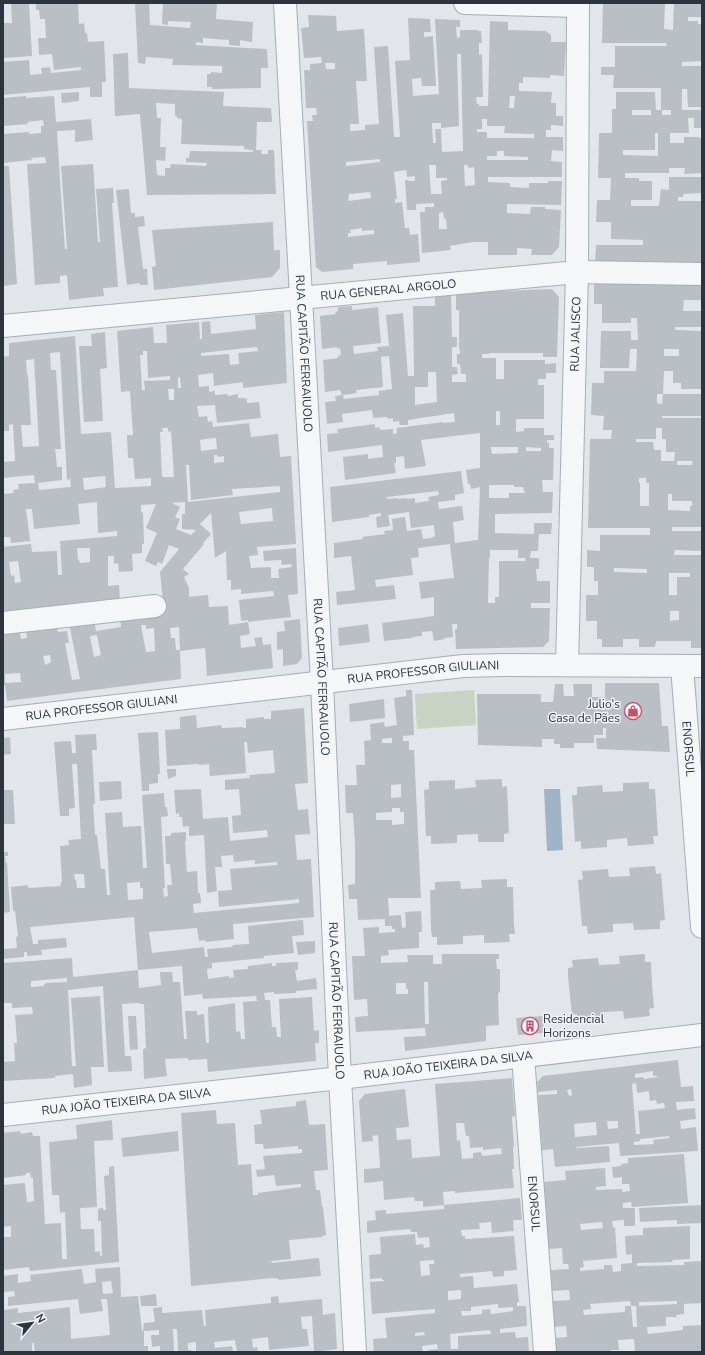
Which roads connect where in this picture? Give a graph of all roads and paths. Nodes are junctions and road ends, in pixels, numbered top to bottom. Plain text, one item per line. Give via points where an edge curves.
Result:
1 (285, 3) edge
2 (465, 3) edge
3 (489, 3) edge
4 (578, 4) edge
5 (576, 272) junction
6 (702, 274) edge
7 (301, 298) junction
8 (3, 326) edge
9 (155, 606) dead end
10 (3, 623) edge
11 (567, 665) junction
12 (692, 666) edge
13 (322, 683) junction
14 (3, 719) edge
15 (702, 927) edge
16 (702, 1035) edge
17 (523, 1056) junction
18 (340, 1078) junction
19 (3, 1115) edge
20 (355, 1352) edge
21 (545, 1352) edge

1 - 7 street, RUA CAPITÃO FERRAIUOLO
2 - 3 street
3 - 4 street
4 - 5 street, RUA JALISCO
5 - 6 street, RUA GENERAL ARGOLO
5 - 7 street, RUA GENERAL ARGOLO
5 - 11 street, RUA JALISCO
7 - 8 street, RUA GENERAL ARGOLO
7 - 13 street, RUA CAPITÃO FERRAIUOLO
9 - 10 street
11 - 12 street, RUA PROFESSOR GIULIANI
11 - 13 street, RUA PROFESSOR GIULIANI via 463,666
12 - 15 street, ENORSUL
13 - 14 street, RUA PROFESSOR GIULIANI
13 - 18 street, RUA CAPITÃO FERRAIUOLO
16 - 17 street, RUA JOÃO TEIXEIRA DA SILVA
17 - 18 street, RUA JOÃO TEIXEIRA DA SILVA
17 - 21 street, ENORSUL
18 - 19 street, RUA JOÃO TEIXEIRA DA SILVA
18 - 20 street, RUA CAPITÃO FERRAIUOLO

